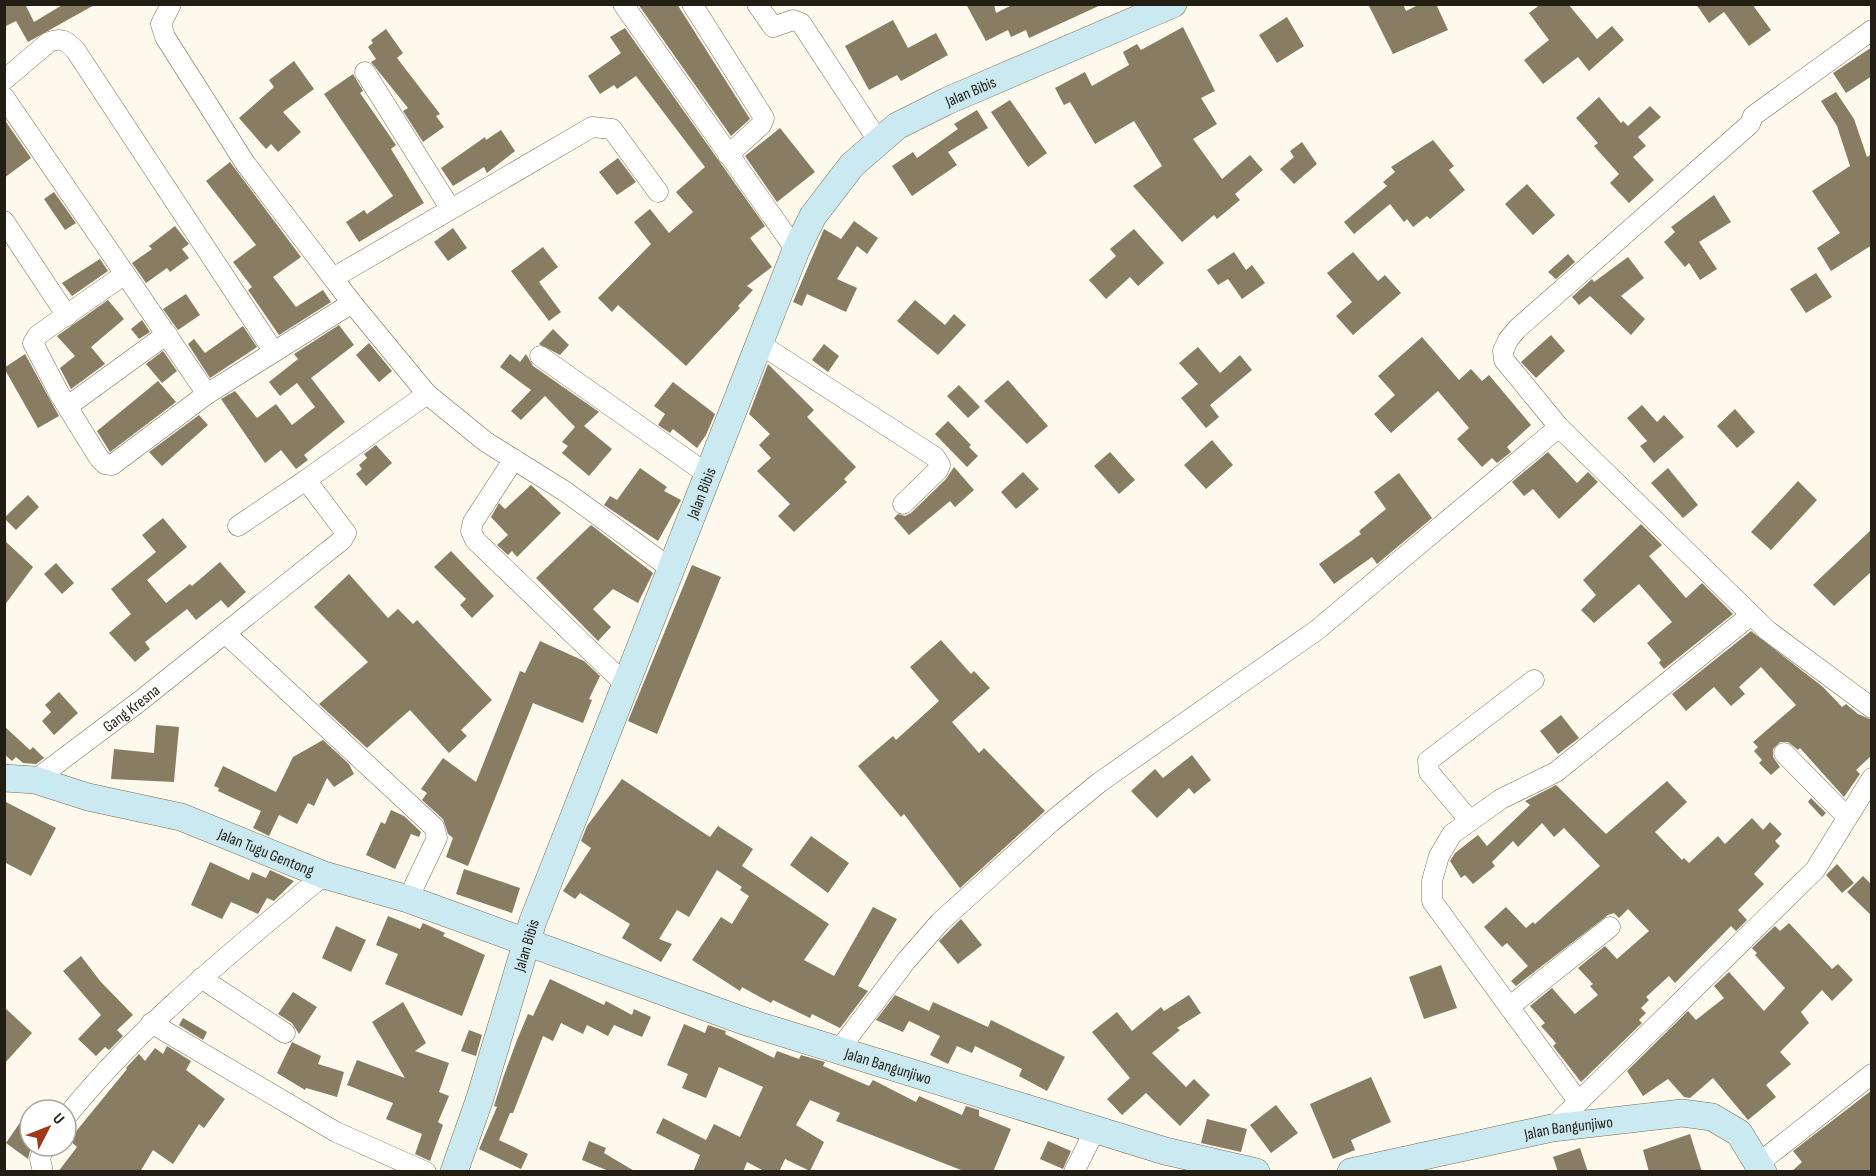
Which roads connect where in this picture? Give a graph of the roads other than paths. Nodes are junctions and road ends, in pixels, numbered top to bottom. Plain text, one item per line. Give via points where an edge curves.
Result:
1 (171, 4) edge
2 (623, 4) edge
3 (693, 4) edge
4 (758, 4) edge
5 (1173, 4) edge
6 (1872, 30) edge
7 (365, 72) dead end
8 (4, 80) edge
9 (4, 97) edge
10 (879, 142) junction
11 (728, 155) junction
12 (658, 192) dead end
13 (450, 208) junction
14 (4, 221) edge
15 (796, 249) junction
16 (125, 274) junction
17 (333, 278) junction
18 (352, 303) junction
19 (67, 316) junction
20 (167, 334) junction
21 (760, 344) junction
22 (274, 352) junction
23 (540, 356) dead end
24 (207, 394) junction
25 (427, 394) junction
26 (68, 406) junction
27 (1559, 427) junction
28 (514, 459) junction
29 (707, 474) junction
30 (306, 480) junction
31 (903, 504) dead end
32 (238, 526) dead end
33 (670, 568) junction
34 (1751, 615) junction
35 (225, 633) junction
36 (1534, 680) dead end
37 (626, 685) junction
38 (1872, 708) edge
39 (1784, 753) dead end
40 (4, 778) edge
41 (1872, 778) edge
42 (35, 780) junction
43 (1846, 816) junction
44 (1470, 821) junction
45 (324, 875) junction
46 (408, 899) junction
47 (1610, 927) dead end
48 (526, 942) junction
49 (201, 978) junction
50 (1509, 1007) junction
51 (151, 1023) junction
52 (285, 1033) dead end
53 (838, 1051) junction
54 (1872, 1074) edge
55 (1578, 1101) junction
56 (78, 1102) edge
57 (1552, 1128) junction
58 (1095, 1130) junction
59 (1761, 1167) edge
60 (426, 1172) edge
61 (454, 1172) edge
62 (1074, 1172) edge
63 (1256, 1172) edge
64 (1351, 1172) edge

1 - 17 street via 161,24 165,37 245,163
2 - 11 street
3 - 11 street via 764,118
4 - 10 street via 773,27 794,20 801,23
5 - 10 main road, Jalan Bibis via 947,101 897,126
6 - 27 street via 1753,116 1750,124 1508,340 1504,360
7 - 13 street
8 - 22 street via 49,42 67,41
9 - 16 street
10 - 15 main road, Jalan Bibis via 852,165 813,216
11 - 15 street
12 - 13 street via 612,129 601,126 592,127
13 - 17 street
14 - 19 street
15 - 21 main road, Jalan Bibis
16 - 19 street
16 - 20 street
17 - 18 street
18 - 22 street
18 - 25 street
19 - 26 street via 38,335 33,343
20 - 24 street
20 - 26 street
21 - 29 main road, Jalan Bibis
21 - 31 street via 935,457 940,465 938,470
22 - 24 street
23 - 29 street
24 - 26 street via 112,465 99,458
25 - 28 street via 486,442
25 - 30 street
27 - 34 street
27 - 53 street via 1317,630 1100,782 1051,822 934,928
28 - 33 street
28 - 37 street via 473,522 475,540
29 - 33 main road, Jalan Bibis
30 - 32 street
30 - 35 street, Gang Kresna via 346,533 344,537
33 - 37 main road, Jalan Bibis
34 - 38 street
34 - 44 street via 1556,772 1501,799
35 - 42 street, Gang Kresna
35 - 46 street via 434,827 437,838
36 - 44 street via 1428,761 1430,772
37 - 48 main road, Jalan Bibis
39 - 43 street
40 - 42 main road, Jalan Tugu Gentong
41 - 43 street
42 - 45 main road, Jalan Tugu Gentong via 182,817
43 - 55 street via 1815,870
44 - 50 street via 1445,843 1432,881 1432,901
45 - 46 main road, Jalan Tugu Gentong
45 - 49 street
46 - 48 main road, Jalan Tugu Gentong
47 - 50 street
48 - 53 main road, Jalan Bangunjiwo
48 - 61 main road, Jalan Bibis
49 - 51 street
49 - 52 street
50 - 55 street
51 - 56 street
51 - 60 street via 336,1132
53 - 58 main road, Jalan Bangunjiwo
54 - 59 street
55 - 57 street
57 - 59 main road, Jalan Bangunjiwo via 1695,1114 1712,1117 1739,1133
57 - 64 main road, Jalan Bangunjiwo
58 - 62 street
58 - 63 main road, Jalan Bangunjiwo

